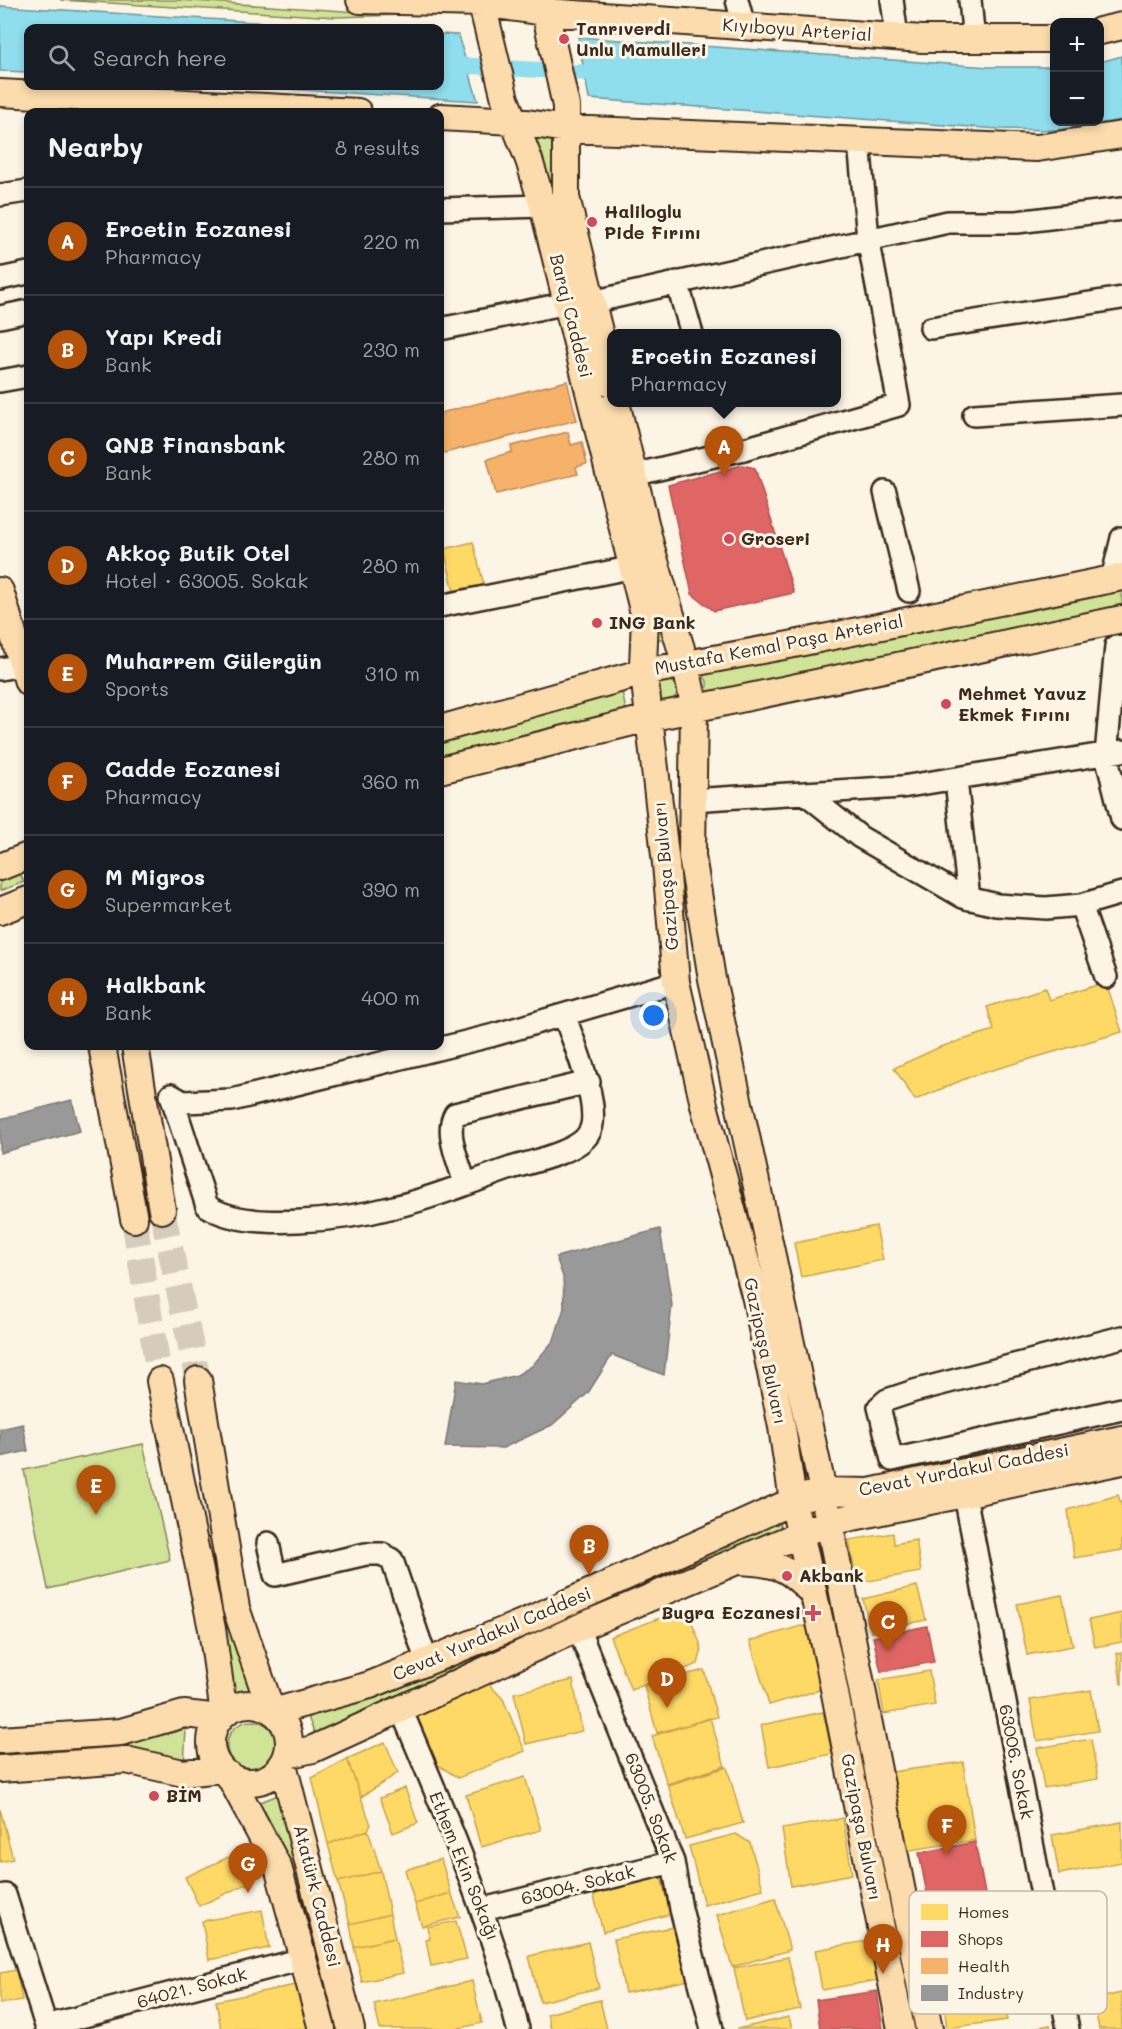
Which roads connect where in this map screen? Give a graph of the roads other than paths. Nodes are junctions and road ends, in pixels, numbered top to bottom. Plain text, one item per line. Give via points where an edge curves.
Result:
1 (360, 0) edge
2 (737, 0) edge
3 (892, 0) edge
4 (970, 0) edge
5 (482, 6) edge
6 (543, 10) edge
7 (744, 26) junction
8 (1122, 26) edge
9 (1104, 30) edge
10 (973, 31) dead end
11 (897, 37) junction
12 (1050, 39) edge
13 (0, 93) edge
14 (283, 108) edge
15 (509, 110) junction
16 (444, 117) edge
17 (566, 118) junction
18 (1122, 135) edge
19 (859, 142) junction
20 (24, 191) edge
21 (0, 195) edge
22 (543, 206) junction
23 (444, 209) edge
24 (1122, 209) edge
25 (868, 238) junction
26 (24, 274) edge
27 (0, 279) edge
28 (677, 282) junction
29 (1122, 298) edge
30 (580, 302) junction
31 (24, 312) edge
32 (0, 317) edge
33 (444, 328) edge
34 (931, 328) dead end
35 (691, 329) edge
36 (607, 372) edge
37 (24, 377) edge
38 (0, 381) edge
39 (1122, 405) edge
40 (617, 407) edge
41 (974, 415) dead end
42 (633, 474) junction
43 (885, 492) dead end
44 (1122, 538) edge
45 (634, 567) junction
46 (1117, 578) edge
47 (0, 591) edge
48 (909, 591) dead end
49 (444, 605) edge
50 (1122, 619) edge
51 (1116, 646) dead end
52 (686, 662) junction
53 (20, 670) edge
54 (644, 672) junction
55 (694, 709) junction
56 (649, 718) junction
57 (444, 728) edge
58 (1114, 753) edge
59 (444, 769) edge
60 (956, 780) junction
61 (805, 793) junction
62 (691, 800) junction
63 (1122, 819) edge
64 (24, 858) edge
65 (0, 867) edge
66 (1122, 893) edge
67 (969, 899) junction
68 (24, 902) edge
69 (1080, 905) junction
70 (0, 913) edge
71 (24, 921) edge
72 (1107, 977) dead end
73 (676, 982) junction
74 (564, 1015) junction
75 (444, 1047) edge
76 (103, 1050) edge
77 (136, 1050) edge
78 (434, 1050) edge
79 (589, 1083) junction
80 (465, 1184) junction
81 (162, 1210) tunnel mouth
82 (134, 1219) tunnel mouth
83 (1122, 1337) edge
84 (198, 1380) tunnel mouth
85 (160, 1381) tunnel mouth
86 (1122, 1409) edge
87 (1122, 1439) edge
88 (1122, 1461) edge
89 (823, 1491) junction
90 (965, 1495) junction
91 (793, 1501) junction
92 (829, 1522) junction
93 (801, 1533) junction
94 (268, 1543) dead end
95 (737, 1560) junction
96 (814, 1596) junction
97 (578, 1628) junction
98 (427, 1662) junction
99 (400, 1707) junction
100 (272, 1711) junction
101 (222, 1716) junction
102 (0, 1740) edge
103 (285, 1759) junction
104 (0, 1769) edge
105 (225, 1772) junction
106 (673, 1862) junction
107 (1041, 1891) edge
108 (0, 1897) edge
109 (483, 1909) junction
110 (909, 1928) edge
111 (303, 1959) junction
112 (926, 2014) edge
113 (1065, 2014) edge
114 (46, 2028) edge
115 (322, 2029) edge
116 (351, 2029) edge
117 (518, 2029) edge
118 (712, 2029) edge
119 (901, 2029) edge
120 (929, 2029) edge
121 (1068, 2029) edge

1 - 5 main road, Kıyıboyu Arterial
2 - 7 street
3 - 11 street
4 - 10 street
5 - 6 main road, Kıyıboyu Arterial
5 - 15 main road, Baraj Caddesi
6 - 7 main road, Kıyıboyu Arterial
6 - 17 main road, Baraj Caddesi
7 - 11 main road, Kıyıboyu Arterial
8 - 9 main road
11 - 12 main road, Kıyıboyu Arterial
13 - 14 main road
15 - 16 main road
15 - 17 main road
15 - 22 main road, Baraj Caddesi
17 - 19 main road
17 - 30 main road, Baraj Caddesi via 567,197
18 - 19 main road via 1037,148
19 - 25 street
20 - 21 street
22 - 23 street
22 - 30 main road, Baraj Caddesi
24 - 25 street via 1017,222 948,222
25 - 28 street
25 - 42 street via 899,405 744,449
26 - 27 street
28 - 30 street
28 - 35 street
29 - 34 street
30 - 33 street
30 - 36 main road, Baraj Caddesi
30 - 45 main road, Baraj Caddesi
31 - 32 street
37 - 38 street
39 - 41 street
40 - 42 main road
42 - 52 main road
43 - 48 street
44 - 46 street
45 - 49 street
45 - 54 main road, Baraj Caddesi via 645,618
46 - 52 main road, Mustafa Kemal Paşa Arterial via 789,645
47 - 53 main road
50 - 55 main road
51 - 58 street
52 - 54 main road, Mustafa Kemal Paşa Arterial
52 - 55 main road
54 - 56 main road, Gazipaşa Bulvarı
54 - 57 main road, Mustafa Kemal Paşa Arterial
55 - 56 main road
55 - 62 main road, Gazipaşa Bulvarı
56 - 59 main road
56 - 73 main road, Gazipaşa Bulvarı
58 - 60 street
58 - 63 street
60 - 61 street
60 - 67 street
61 - 62 street
61 - 67 street via 860,837
62 - 89 main road, Gazipaşa Bulvarı via 692,856 734,1091 782,1289
64 - 65 main road
66 - 69 street
67 - 69 street via 1046,908
68 - 70 main road
69 - 72 street
70 - 71 main road
73 - 74 street
73 - 91 main road, Gazipaşa Bulvarı via 756,1299
74 - 75 street
74 - 79 street
76 - 82 main road
77 - 81 main road
78 - 80 street via 232,1100 183,1102 171,1095 207,1206 218,1214 246,1221 314,1220 394,1207
79 - 80 street via 592,1128 588,1136 562,1152
79 - 80 street via 455,1114 451,1131
83 - 86 street via 914,1391 887,1400 879,1407 892,1461
84 - 100 main road via 237,1608
85 - 101 main road via 212,1629
87 - 89 main road, Cevat Yurdakul Caddesi via 869,1491
88 - 90 main road, Cevat Yurdakul Caddesi
89 - 91 main road, Cevat Yurdakul Caddesi
89 - 92 main road, Gazipaşa Bulvarı
90 - 92 main road, Cevat Yurdakul Caddesi
90 - 107 street, 63006. Sokak
91 - 93 main road, Gazipaşa Bulvarı
91 - 98 main road, Cevat Yurdakul Caddesi
92 - 93 main road, Cevat Yurdakul Caddesi
92 - 110 main road, Gazipaşa Bulvarı
93 - 95 main road, Cevat Yurdakul Caddesi
93 - 96 main road, Gazipaşa Bulvarı
94 - 98 street via 275,1575 366,1554 382,1554 392,1560
95 - 96 main road via 772,1562 784,1567
95 - 97 main road, Cevat Yurdakul Caddesi
96 - 119 main road, Gazipaşa Bulvarı
97 - 99 main road, Cevat Yurdakul Caddesi
97 - 106 street, 63005. Sokak
98 - 100 main road, Cevat Yurdakul Caddesi via 370,1685
99 - 103 main road, Cevat Yurdakul Caddesi
99 - 109 street, Ethem Ekin Sokağı
100 - 101 main road via 242,1705
100 - 103 main road via 285,1725 289,1745
101 - 102 main road via 184,1714 121,1732
101 - 105 main road via 211,1741 215,1761
103 - 105 main road via 264,1779 240,1780
103 - 116 main road, Atatürk Caddesi
104 - 105 main road via 126,1760 183,1773
105 - 111 main road, Atatürk Caddesi via 253,1815 278,1867
106 - 109 street, 63004. Sokak
106 - 118 street, 63005. Sokak
108 - 114 street via 5,1895
109 - 117 street, Ethem Ekin Sokağı
111 - 114 street, 64021. Sokak
111 - 115 main road, Atatürk Caddesi
112 - 120 main road, Gazipaşa Bulvarı
113 - 121 street, 63006. Sokak

